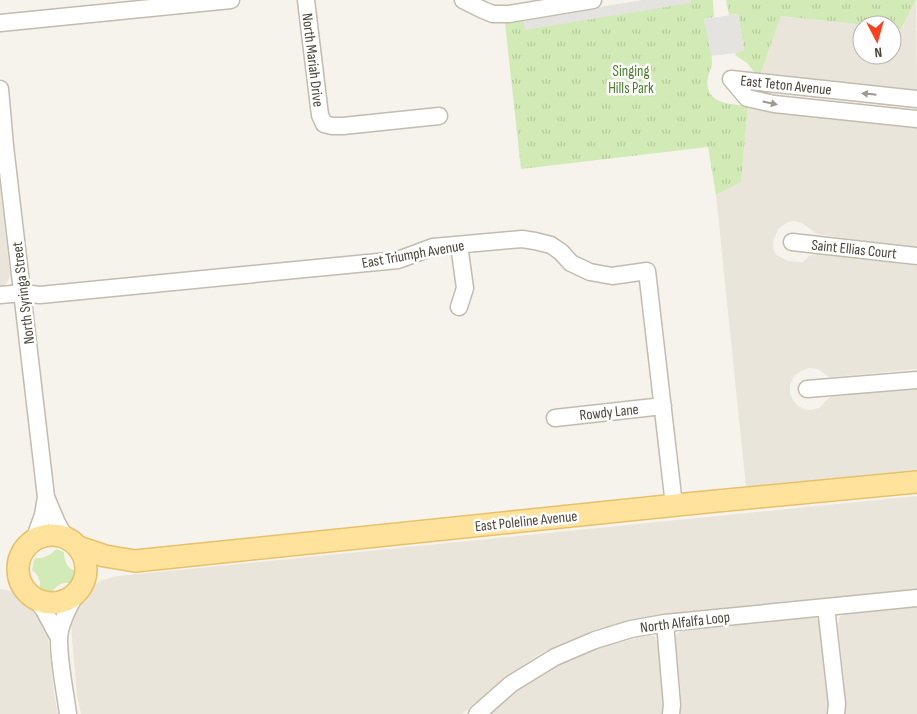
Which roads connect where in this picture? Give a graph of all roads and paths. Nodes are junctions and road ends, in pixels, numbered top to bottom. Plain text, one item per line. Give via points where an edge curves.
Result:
1 (230, 0) edge
2 (306, 0) edge
3 (463, 0) edge
4 (593, 0) edge
5 (0, 23) edge
6 (0, 89) edge
7 (917, 99) edge
8 (439, 116) dead end
9 (917, 119) edge
10 (3, 147) edge
11 (792, 242) dead end
12 (459, 245) junction
13 (917, 256) edge
14 (23, 293) junction
15 (0, 295) edge
16 (458, 307) dead end
17 (917, 380) edge
18 (807, 388) dead end
19 (663, 406) junction
20 (555, 418) dead end
21 (917, 482) edge
22 (46, 498) junction
23 (674, 506) junction
24 (72, 542) junction
25 (30, 543) junction
26 (135, 561) junction
27 (0, 567) edge
28 (0, 580) edge
29 (79, 589) junction
30 (31, 596) junction
31 (917, 598) edge
32 (826, 607) junction
33 (665, 623) junction
34 (59, 638) junction
35 (68, 714) edge
36 (476, 714) edge
37 (671, 714) edge
38 (836, 714) edge

1 - 5 street
2 - 8 street, North Mariah Drive via 320,115 324,124 343,126
3 - 4 street via 493,14 508,14
6 - 10 street, North Syringa Street
7 -> 9 street, East Teton Avenue via 731,79 747,98 774,104
10 - 14 street, North Syringa Street
11 - 13 street, Saint Ellias Court
12 - 14 street, East Triumph Avenue via 433,247 398,260 40,295
12 - 16 street via 465,288
12 - 19 street, East Triumph Avenue via 522,238 551,245 570,263 590,272 612,276 647,271
14 - 15 street, East Triumph Avenue
14 - 22 street, North Syringa Street
17 - 18 street
19 - 20 street, Rowdy Lane
19 - 23 street, East Triumph Avenue
21 - 23 main road, East Poleline Avenue
22 - 24 street, North Syringa Street via 57,523
22 - 25 street, North Syringa Street
23 - 26 main road, East Poleline Avenue
24 - 25 main road via 48,535
24 - 26 main road, East Poleline Avenue via 105,556
24 - 29 main road via 83,555 85,563 84,581
25 - 27 main road
25 - 30 main road via 20,554 17,572 22,587
26 - 29 main road, East Poleline Avenue via 89,579
28 - 30 main road
29 - 30 main road via 73,596 56,603
29 - 34 street
30 - 34 street via 44,610
31 - 32 street, North Alfalfa Loop
32 - 33 street, North Alfalfa Loop
32 - 38 street
33 - 36 street, North Alfalfa Loop via 613,634 555,657 511,684
33 - 37 street
34 - 35 street

